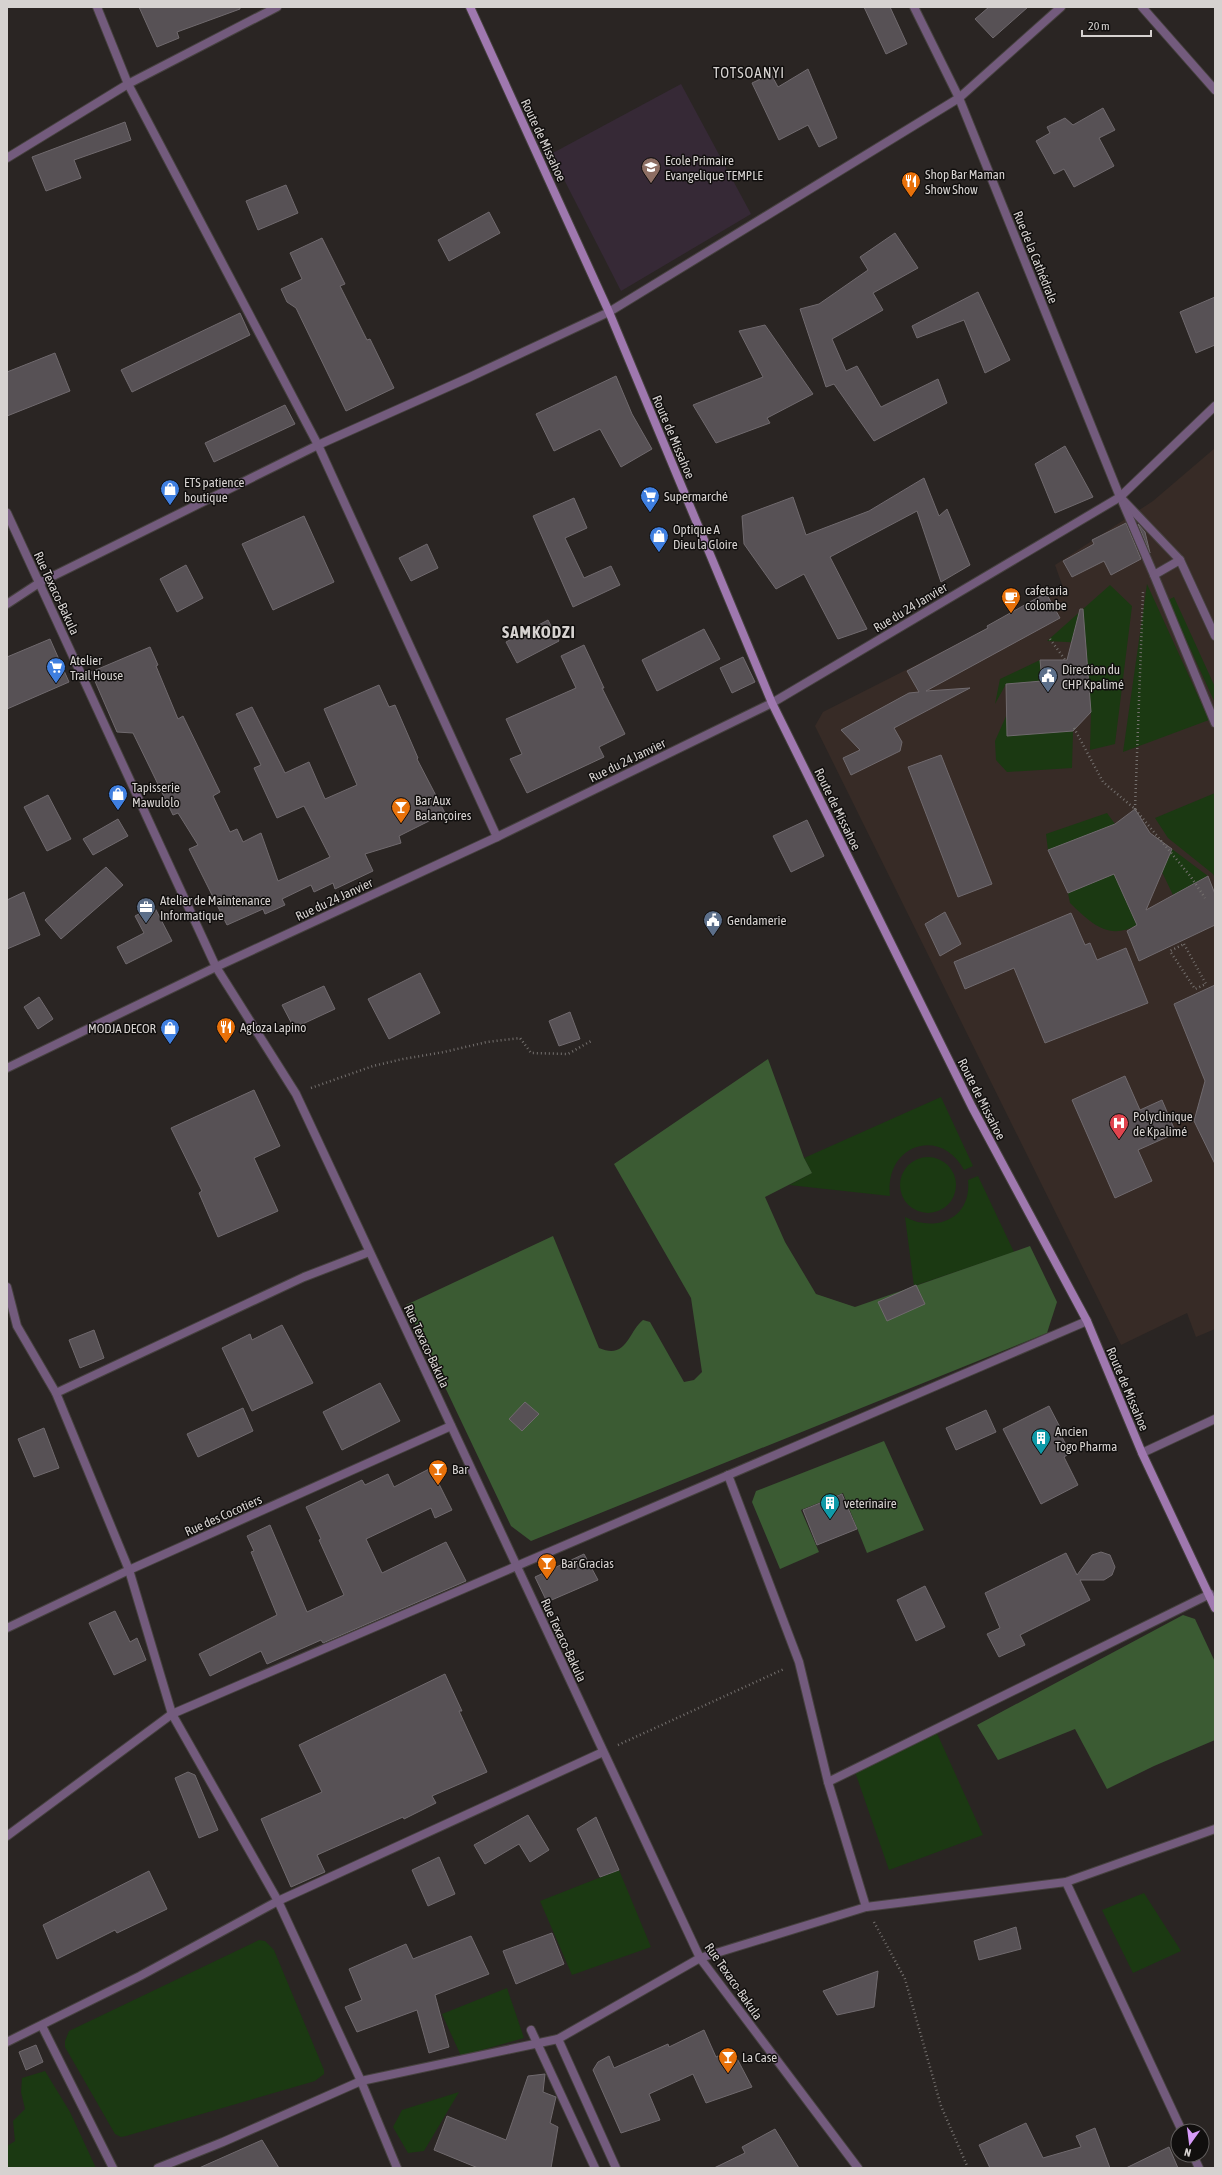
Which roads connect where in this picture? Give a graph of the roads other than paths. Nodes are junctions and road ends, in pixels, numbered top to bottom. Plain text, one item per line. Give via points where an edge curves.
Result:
1 (97, 7) edge
2 (277, 7) edge
3 (470, 7) edge
4 (914, 7) edge
5 (1061, 7) edge
6 (1142, 7) edge
7 (128, 84) junction
8 (1215, 90) edge
9 (959, 98) junction
10 (7, 158) edge
11 (609, 312) junction
12 (1215, 406) edge
13 (318, 445) junction
14 (1120, 497) junction
15 (7, 513) edge
16 (1180, 560) junction
17 (1154, 575) junction
18 (39, 583) junction
19 (7, 604) edge
20 (1215, 636) edge
21 (772, 703) junction
22 (1215, 724) edge
23 (498, 837) junction
24 (216, 967) junction
25 (7, 1068) edge
26 (370, 1252) junction
27 (7, 1287) edge
28 (1087, 1321) junction
29 (56, 1393) junction
30 (1215, 1419) edge
31 (450, 1426) junction
32 (1142, 1453) junction
33 (728, 1475) junction
34 (516, 1566) junction
35 (129, 1570) junction
36 (1210, 1594) junction
37 (1215, 1608) edge
38 (7, 1628) edge
39 (172, 1714) junction
40 (603, 1752) junction
41 (828, 1782) junction
42 (1215, 1830) edge
43 (7, 1836) edge
44 (1066, 1882) junction
45 (278, 1901) junction
46 (866, 1907) junction
47 (700, 1958) junction
48 (42, 2026) junction
49 (531, 2030) dead end
50 (558, 2039) junction
51 (7, 2042) edge
52 (361, 2080) junction
53 (1178, 2123) edge
54 (113, 2168) edge
55 (158, 2168) edge
56 (397, 2168) edge
57 (595, 2168) edge
58 (616, 2168) edge
59 (858, 2168) edge

1 - 7 street
2 - 7 street
3 - 11 main road, Route de Missahoe
4 - 9 street, Rue de la Cathédrale
5 - 9 street
6 - 8 street
7 - 10 street
7 - 13 street
9 - 11 street
9 - 14 street, Rue de la Cathédrale
11 - 13 street
11 - 21 main road, Route de Missahoe
12 - 14 street, Rue du 24 Janvier
13 - 18 street
13 - 23 street
14 - 16 street
14 - 17 street, Rue de la Cathédrale
14 - 21 street, Rue du 24 Janvier
15 - 18 street, Rue Texaco-Bakula
16 - 17 street
16 - 20 street
17 - 22 street, Rue de la Cathédrale
18 - 19 street
18 - 24 street, Rue Texaco-Bakula
21 - 23 street, Rue du 24 Janvier
21 - 28 main road, Route de Missahoe via 972,1107
23 - 24 street, Rue du 24 Janvier
24 - 25 street, Rue du 24 Janvier
24 - 26 street, Rue Texaco-Bakula via 296,1094
26 - 29 street via 304,1277
26 - 31 street, Rue Texaco-Bakula
27 - 29 street via 17,1326
28 - 32 main road, Route de Missahoe
28 - 33 street
29 - 35 street
30 - 32 street
31 - 34 street, Rue Texaco-Bakula
31 - 35 street, Rue des Cocotiers
32 - 36 main road, Route de Missahoe
33 - 34 street
33 - 41 street via 799,1662
34 - 39 street
34 - 40 street, Rue Texaco-Bakula
35 - 38 street, Rue des Cocotiers
35 - 39 street
36 - 37 main road, Route de Missahoe
36 - 41 street
39 - 43 street
39 - 45 street
40 - 45 street
40 - 47 street, Rue Texaco-Bakula
41 - 46 street
42 - 44 street
44 - 46 street
44 - 53 street
45 - 48 street
45 - 52 street
46 - 47 street
47 - 50 street
47 - 59 street, Rue Texaco-Bakula
48 - 51 street
48 - 54 street
49 - 57 street
50 - 52 street
50 - 58 street
52 - 55 street
52 - 56 street

